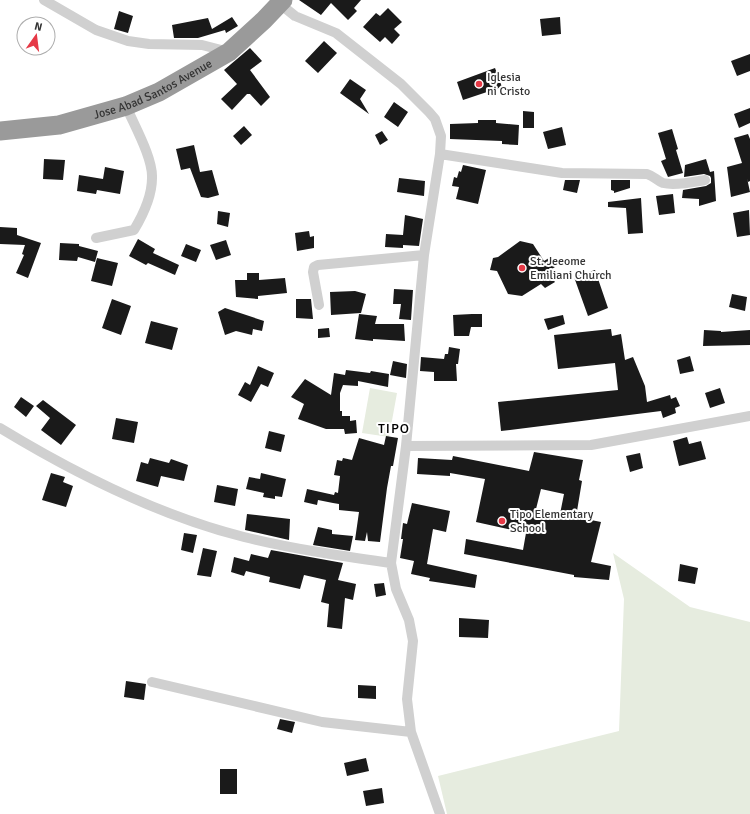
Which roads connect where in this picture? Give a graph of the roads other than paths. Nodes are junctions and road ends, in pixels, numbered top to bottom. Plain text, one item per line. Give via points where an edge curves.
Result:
1 (44, 0) edge
2 (281, 2) edge
3 (229, 52) junction
4 (126, 106) junction
5 (0, 131) edge
6 (440, 154) junction
7 (705, 180) dead end
8 (96, 238) dead end
9 (424, 255) junction
10 (319, 305) dead end
11 (750, 416) edge
12 (0, 428) edge
13 (406, 446) junction
14 (391, 563) junction
15 (152, 682) dead end
16 (411, 732) junction
17 (440, 814) edge

1 - 3 street via 96,30 128,41 202,45
2 - 3 highway, Jose Abad Santos Avenue
2 - 6 street via 295,16 336,33 418,99 435,119 441,136
3 - 4 highway, Jose Abad Santos Avenue via 159,92
4 - 5 highway, Jose Abad Santos Avenue via 59,125
4 - 8 street via 151,166 150,191 134,230
6 - 7 street via 562,173 647,174 671,184
6 - 9 street
9 - 10 street via 318,265 312,272
9 - 13 street
11 - 13 street via 591,445
12 - 14 street via 89,476 164,510 205,525 289,547
13 - 14 street
14 - 16 street via 396,588 409,620 413,640 407,699
15 - 16 street via 322,722
16 - 17 street

